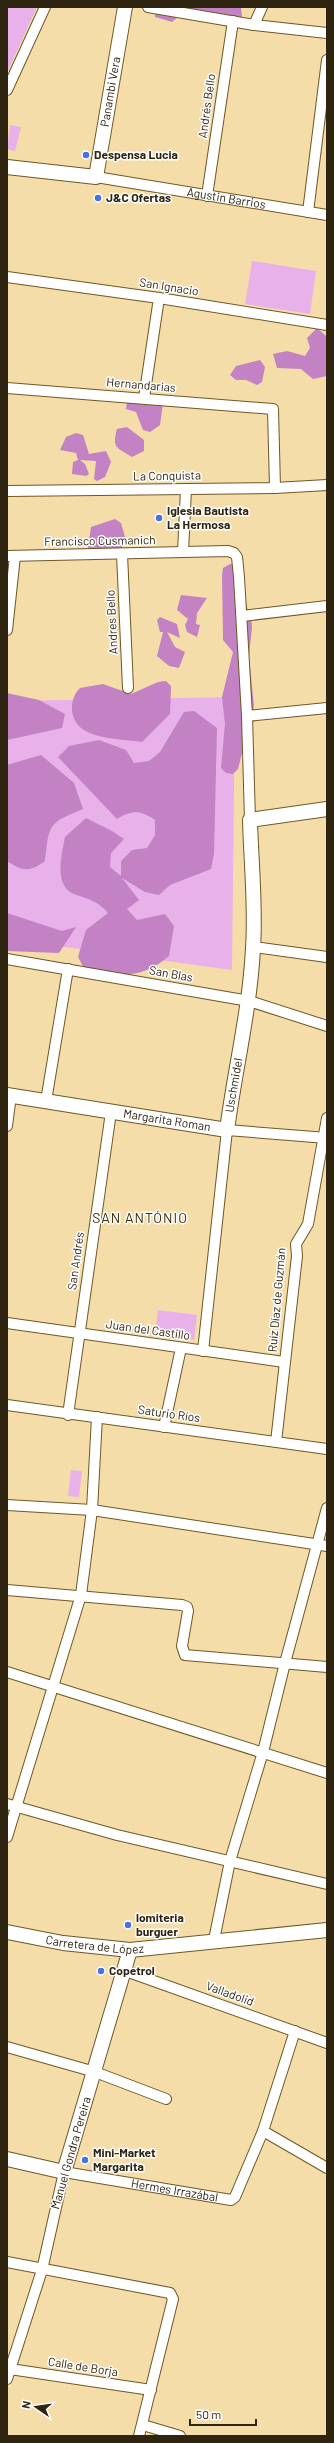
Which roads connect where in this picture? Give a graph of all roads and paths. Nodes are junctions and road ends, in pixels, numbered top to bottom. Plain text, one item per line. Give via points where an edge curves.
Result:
1 (45, 7) edge
2 (125, 7) edge
3 (148, 7) edge
4 (262, 7) edge
5 (233, 20) junction
6 (254, 25) junction
7 (327, 33) edge
8 (327, 60) edge
9 (7, 90) edge
10 (7, 167) edge
11 (96, 177) junction
12 (207, 196) junction
13 (308, 212) junction
14 (327, 215) edge
15 (7, 277) edge
16 (159, 298) junction
17 (327, 325) edge
18 (7, 388) edge
19 (144, 398) junction
20 (327, 485) edge
21 (275, 488) junction
22 (186, 489) junction
23 (7, 491) edge
24 (183, 552) junction
25 (122, 554) junction
26 (11, 556) edge
27 (327, 606) edge
28 (242, 616) junction
29 (7, 630) edge
30 (128, 688) dead end
31 (327, 708) edge
32 (247, 716) junction
33 (327, 809) edge
34 (250, 820) junction
35 (254, 947) junction
36 (327, 957) edge
37 (7, 959) edge
38 (68, 969) junction
39 (249, 1002) junction
40 (327, 1026) edge
41 (9, 1095) edge
42 (46, 1101) junction
43 (111, 1112) junction
44 (327, 1118) edge
45 (7, 1126) edge
46 (227, 1130) junction
47 (325, 1137) edge
48 (7, 1323) edge
49 (79, 1333) junction
50 (181, 1348) junction
51 (202, 1351) junction
52 (284, 1362) junction
53 (7, 1405) edge
54 (68, 1415) junction
55 (97, 1417) junction
56 (164, 1427) junction
57 (276, 1442) junction
58 (327, 1449) edge
59 (7, 1505) edge
60 (327, 1508) edge
61 (92, 1510) junction
62 (316, 1544) junction
63 (327, 1546) edge
64 (7, 1590) edge
65 (81, 1595) junction
66 (285, 1662) junction
67 (327, 1667) edge
68 (7, 1672) edge
69 (53, 1686) junction
70 (263, 1752) junction
71 (327, 1773) edge
72 (12, 1805) edge
73 (7, 1837) edge
74 (230, 1861) junction
75 (327, 1884) edge
76 (327, 1930) edge
77 (7, 1932) edge
78 (214, 1940) junction
79 (130, 1950) junction
80 (123, 1970) junction
81 (295, 2031) junction
82 (327, 2043) edge
83 (7, 2047) edge
84 (95, 2072) junction
85 (166, 2099) dead end
86 (263, 2131) junction
87 (7, 2160) edge
88 (327, 2168) edge
89 (64, 2172) junction
90 (7, 2262) edge
91 (42, 2270) junction
92 (10, 2369) junction
93 (7, 2379) edge
94 (151, 2390) junction
95 (142, 2425) junction
96 (139, 2436) edge
97 (180, 2436) edge

1 - 9 street
2 - 11 street, Panambi Vera
3 - 5 street
4 - 6 street
5 - 6 street
5 - 12 street, Andrés Bello
6 - 7 street
8 - 13 street
10 - 11 street, Agustin Barrios
11 - 12 street, Agustin Barrios
12 - 13 street, Agustin Barrios
13 - 14 street, Agustin Barrios
15 - 16 street, San Ignacio
16 - 17 street, San Ignacio
16 - 19 street
18 - 19 street, Hernandarias
19 - 21 street, Hernandarias via 273,409
20 - 21 street, La Conquista
21 - 22 street, La Conquista
22 - 23 street, La Conquista
22 - 24 street
24 - 25 street, Francisco Cusmanich
24 - 28 street, Francisco Cusmanich via 234,553 237,558
25 - 26 street, Francisco Cusmanich
25 - 30 street, Andres Bello
26 - 29 street
27 - 28 street
28 - 32 street, Francisco Cusmanich
31 - 32 street
32 - 34 street, Francisco Cusmanich
33 - 34 street
34 - 35 street, Uschmidel
35 - 36 street
35 - 39 street, Uschmidel
37 - 38 street, San Blas
38 - 39 street, San Blas
38 - 42 street
39 - 40 street, San Blas
39 - 46 street, Uschmidel via 235,1070
41 - 42 street, Margarita Roman
41 - 45 street
42 - 43 street, Margarita Roman
43 - 46 street, Margarita Roman
43 - 49 street, San Andrés
44 - 47 street, Ruíz Díaz de Guzmán
46 - 47 street, Margarita Roman
46 - 51 street, Uschmidel
47 - 52 street, Ruíz Díaz de Guzmán via 308,1224 296,1244 297,1256
48 - 49 street, Juan del Castillo
49 - 50 street, Juan del Castillo
49 - 54 street, San Andrés
50 - 51 street, Juan del Castillo
50 - 56 street
51 - 52 street, Juan del Castillo
52 - 57 street, Ruíz Díaz de Guzmán
53 - 54 street, Saturio Ríos
54 - 55 street, Saturio Ríos
55 - 56 street, Saturio Ríos
55 - 61 street
56 - 57 street, Saturio Ríos
57 - 58 street, Saturio Ríos
59 - 61 street
60 - 62 street
61 - 62 street
61 - 65 street
62 - 63 street
62 - 66 street
64 - 65 street
65 - 66 street via 185,1606 188,1611 182,1646 185,1655
65 - 69 street
66 - 67 street
66 - 70 street
68 - 69 street
69 - 70 street
69 - 72 street
70 - 71 street
70 - 74 street
72 - 73 street
72 - 74 street via 117,1835
74 - 75 street
74 - 78 street
76 - 78 street, Carretera de López
77 - 79 street, Carretera de López via 62,1943
78 - 79 street, Carretera de López
79 - 80 street, Manuel Gondra Pereira
80 - 81 street, Valladolid
80 - 84 street, Manuel Gondra Pereira
81 - 82 street, Valladolid
81 - 86 street
83 - 84 street
84 - 85 street
84 - 89 street, Manuel Gondra Pereira
86 - 88 street
86 - 89 street, Hermes Irrazábal via 235,2197 231,2200
87 - 89 street, Hermes Irrazábal
89 - 91 street, Manuel Gondra Pereira
90 - 91 street
91 - 92 street, Manuel Gondra Pereira
91 - 94 street via 170,2293 173,2298
92 - 93 street, Manuel Gondra Pereira
92 - 94 street, Calle de Borja
94 - 95 street
95 - 96 street
95 - 97 street

